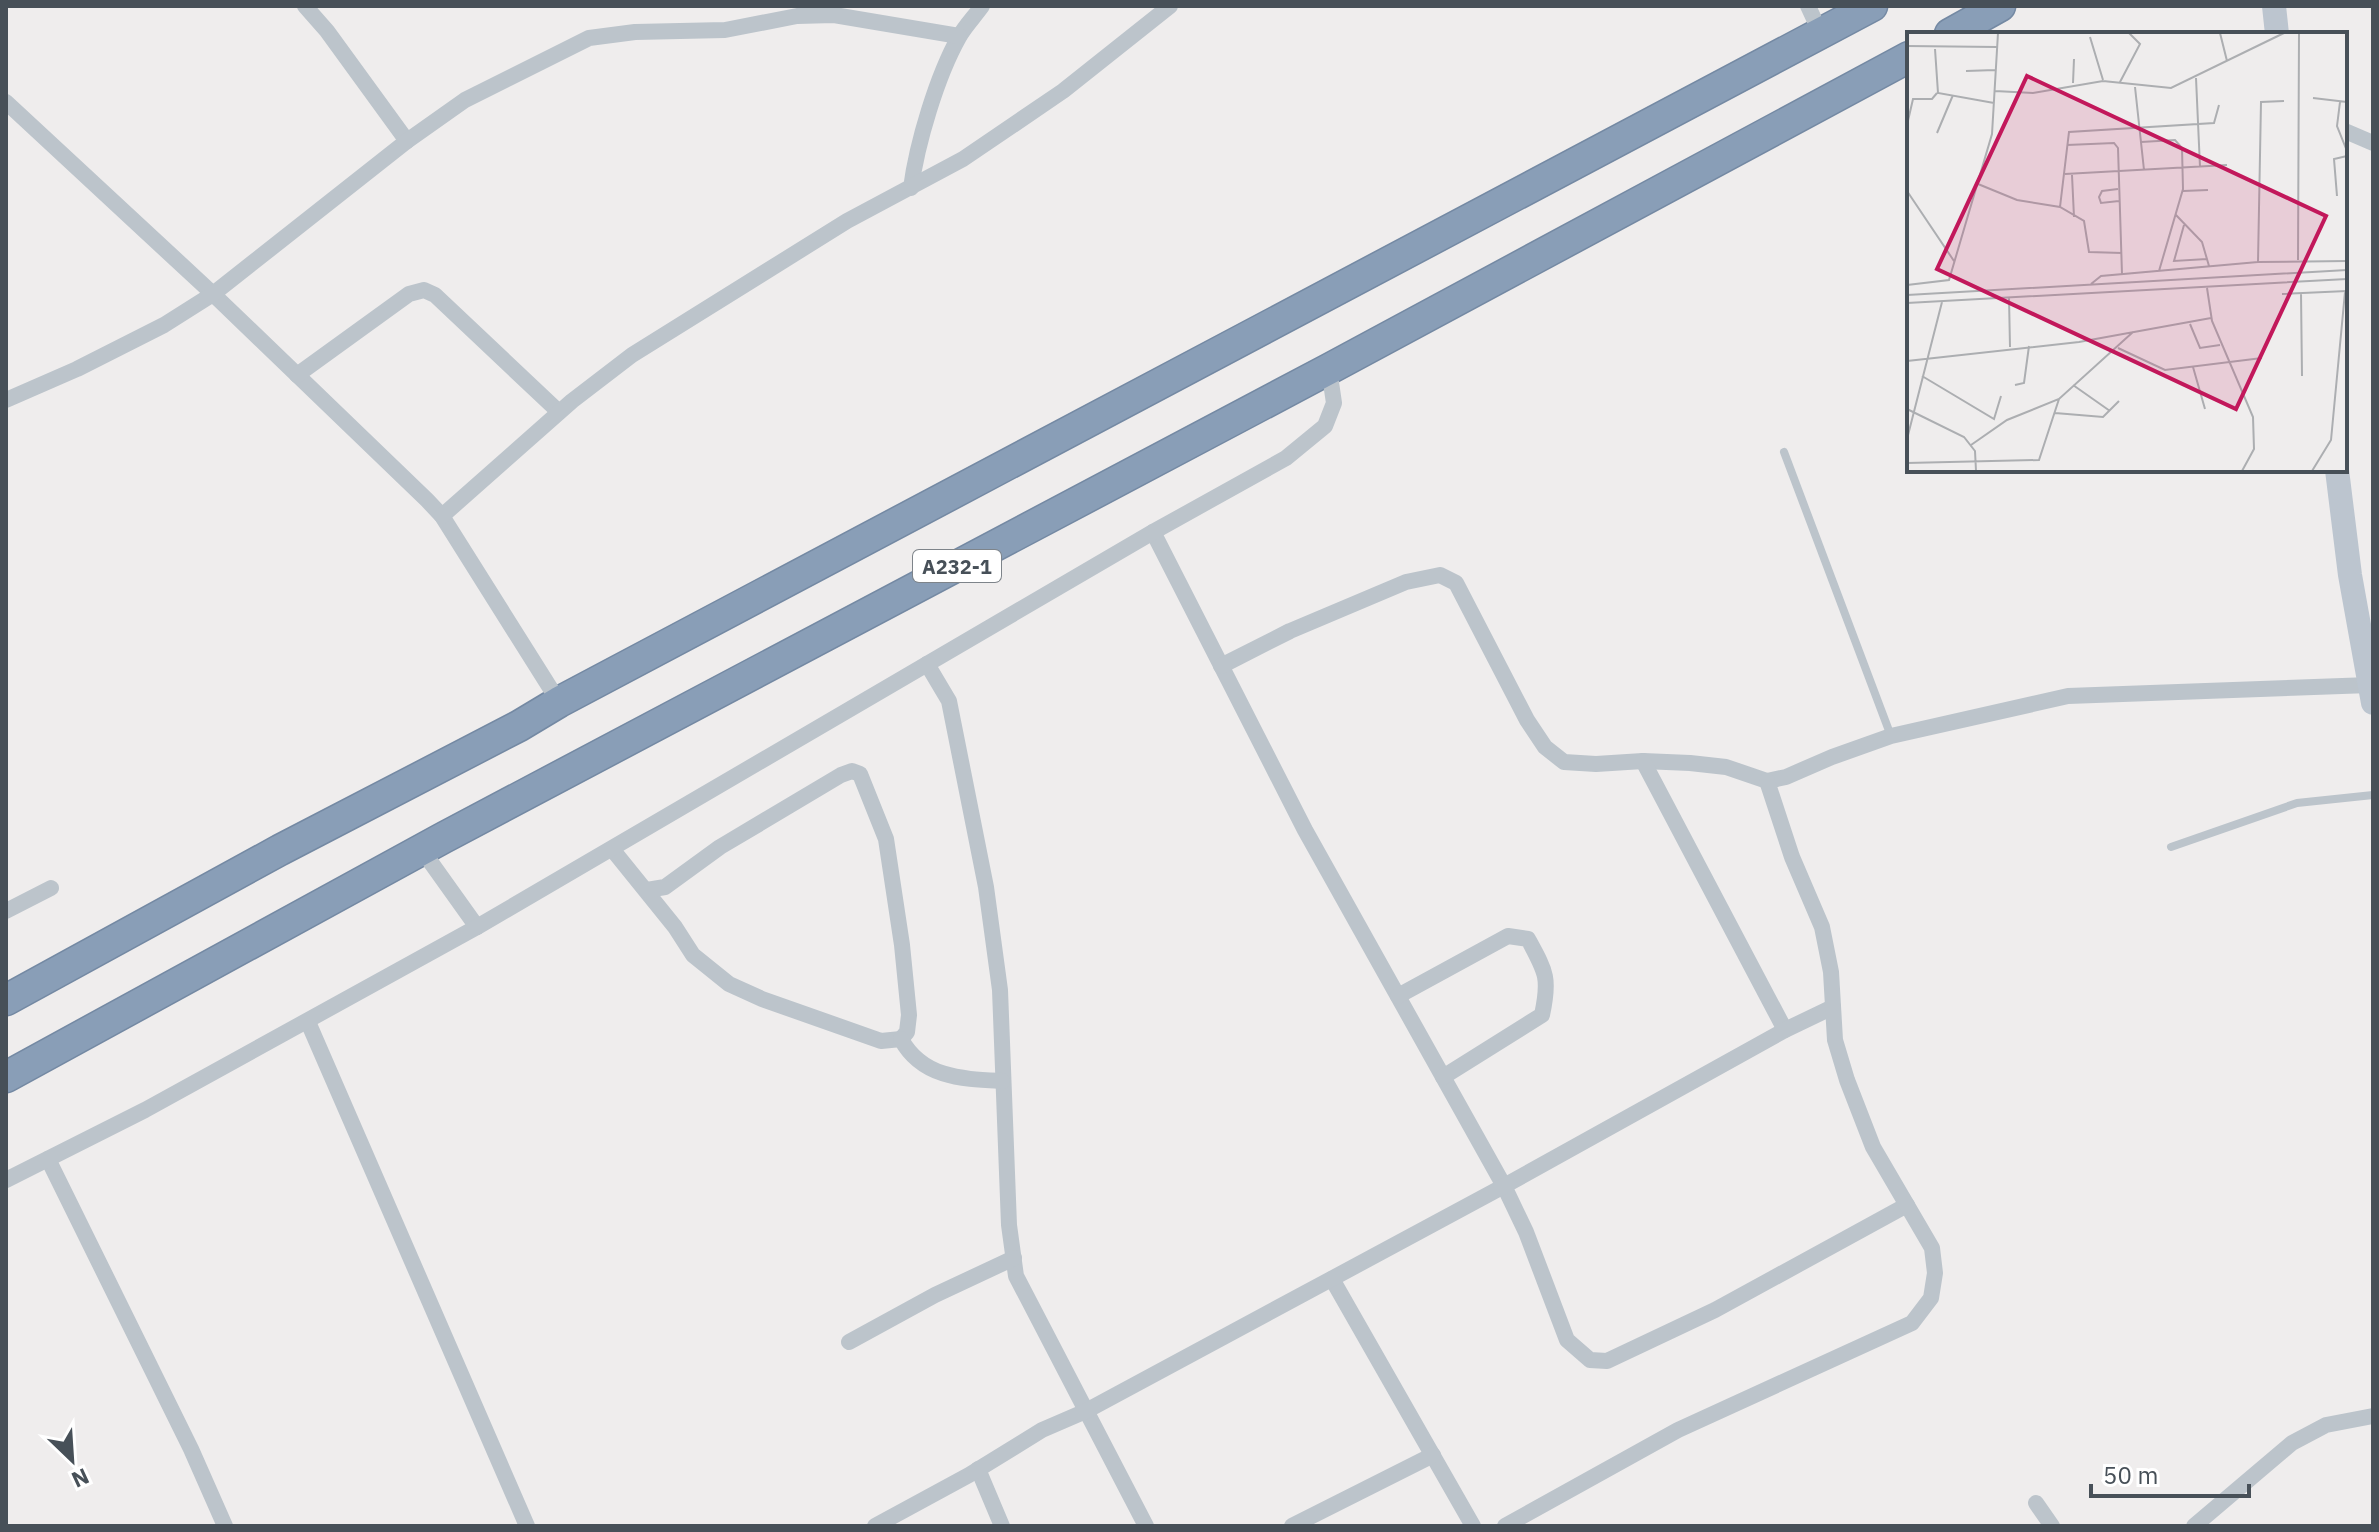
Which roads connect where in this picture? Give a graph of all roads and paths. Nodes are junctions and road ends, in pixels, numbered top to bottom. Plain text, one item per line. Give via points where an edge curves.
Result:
1 (305, 6) edge
2 (982, 6) edge
3 (1170, 6) edge
4 (1808, 6) edge
5 (1872, 6) edge
6 (2000, 6) edge
7 (2274, 6) edge
8 (1954, 32) edge
9 (2277, 32) edge
10 (1821, 34) junction
11 (959, 36) junction
12 (1907, 58) edge
13 (6, 102) edge
14 (2347, 132) edge
15 (407, 141) junction
16 (2373, 143) edge
17 (911, 188) junction
18 (213, 294) junction
19 (1329, 369) junction
20 (297, 375) junction
21 (6, 400) edge
22 (559, 412) junction
23 (1784, 452) dead end
24 (2337, 472) edge
25 (442, 516) junction
26 (1153, 532) junction
27 (927, 664) junction
28 (1221, 666) junction
29 (2371, 694) edge
30 (559, 702) junction
31 (1891, 736) junction
32 (1643, 761) junction
33 (1767, 781) junction
34 (2373, 795) edge
35 (2171, 847) dead end
36 (612, 849) junction
37 (422, 850) junction
38 (51, 888) dead end
39 (647, 890) junction
40 (6, 911) edge
41 (477, 927) junction
42 (1398, 996) junction
43 (6, 1000) edge
44 (1833, 1007) junction
45 (308, 1022) junction
46 (1785, 1030) junction
47 (901, 1039) junction
48 (6, 1077) edge
49 (1443, 1077) junction
50 (1002, 1081) junction
51 (48, 1159) junction
52 (6, 1180) edge
53 (1504, 1186) junction
54 (1907, 1205) junction
55 (1014, 1258) junction
56 (1332, 1279) junction
57 (849, 1342) dead end
58 (1086, 1411) junction
59 (2373, 1416) edge
60 (1433, 1455) junction
61 (978, 1469) junction
62 (2036, 1503) dead end
63 (225, 1526) edge
64 (527, 1526) edge
65 (875, 1526) edge
66 (1002, 1526) edge
67 (1146, 1526) edge
68 (1292, 1526) edge
69 (1473, 1526) edge
70 (1505, 1526) edge
71 (2052, 1526) edge
72 (2194, 1526) edge

1 - 15 street
2 - 11 street
3 - 17 street via 1024,120
4 - 10 street
5 - 10 highway, A232-1
6 - 8 highway
7 - 9 street
10 - 30 highway, A232-1
11 - 15 street via 834,15 797,16 725,30 589,38 465,100
11 - 17 street via 914,161
12 - 19 highway, A232-1
13 - 18 street
14 - 16 street
15 - 18 street
17 - 22 street via 847,221 632,355
18 - 20 street
18 - 21 street via 77,369
19 - 26 street via 1334,403 1325,426 1286,458
19 - 37 highway, A232-1
20 - 22 street via 409,294 424,290
20 - 25 street
22 - 25 street
23 - 31 lane
24 - 29 street
25 - 30 street
26 - 27 street
26 - 28 street
27 - 36 street
27 - 50 street via 949,701 986,887 1000,990
28 - 32 street via 1392,588 1440,575 1456,583 1545,747 1564,762
28 - 42 street
29 - 31 street via 2068,696
30 - 43 highway, A232-1
31 - 33 street
32 - 33 street via 1726,767
32 - 46 street
33 - 44 street via 1822,927
34 - 35 lane via 2297,803
36 - 39 street
36 - 41 street
37 - 41 street
37 - 48 highway, A232-1
38 - 40 street
39 - 47 street via 693,955 729,984 881,1041
39 - 47 street via 665,887 720,847 841,775 860,774 886,839 909,1015
41 - 45 street
42 - 49 street
42 - 49 street via 1508,936 1528,939 1541,962 1548,987 1542,1015
44 - 46 street
44 - 54 street via 1835,1040 1847,1080 1873,1147
45 - 51 street
45 - 64 street
46 - 53 street
47 - 50 street via 921,1065 971,1079
49 - 53 street
50 - 55 street
51 - 52 street
51 - 63 street
53 - 54 street via 1567,1340 1590,1360 1607,1361 1728,1304
53 - 56 street
54 - 70 street via 1932,1248 1935,1273 1931,1298 1912,1323 1678,1430
55 - 57 street
55 - 58 street via 1016,1276
56 - 58 street
56 - 60 street
58 - 61 street via 1042,1430
58 - 67 street
59 - 72 street via 2326,1425 2292,1443
60 - 68 street
60 - 69 street
61 - 65 street
61 - 66 street
62 - 71 street

